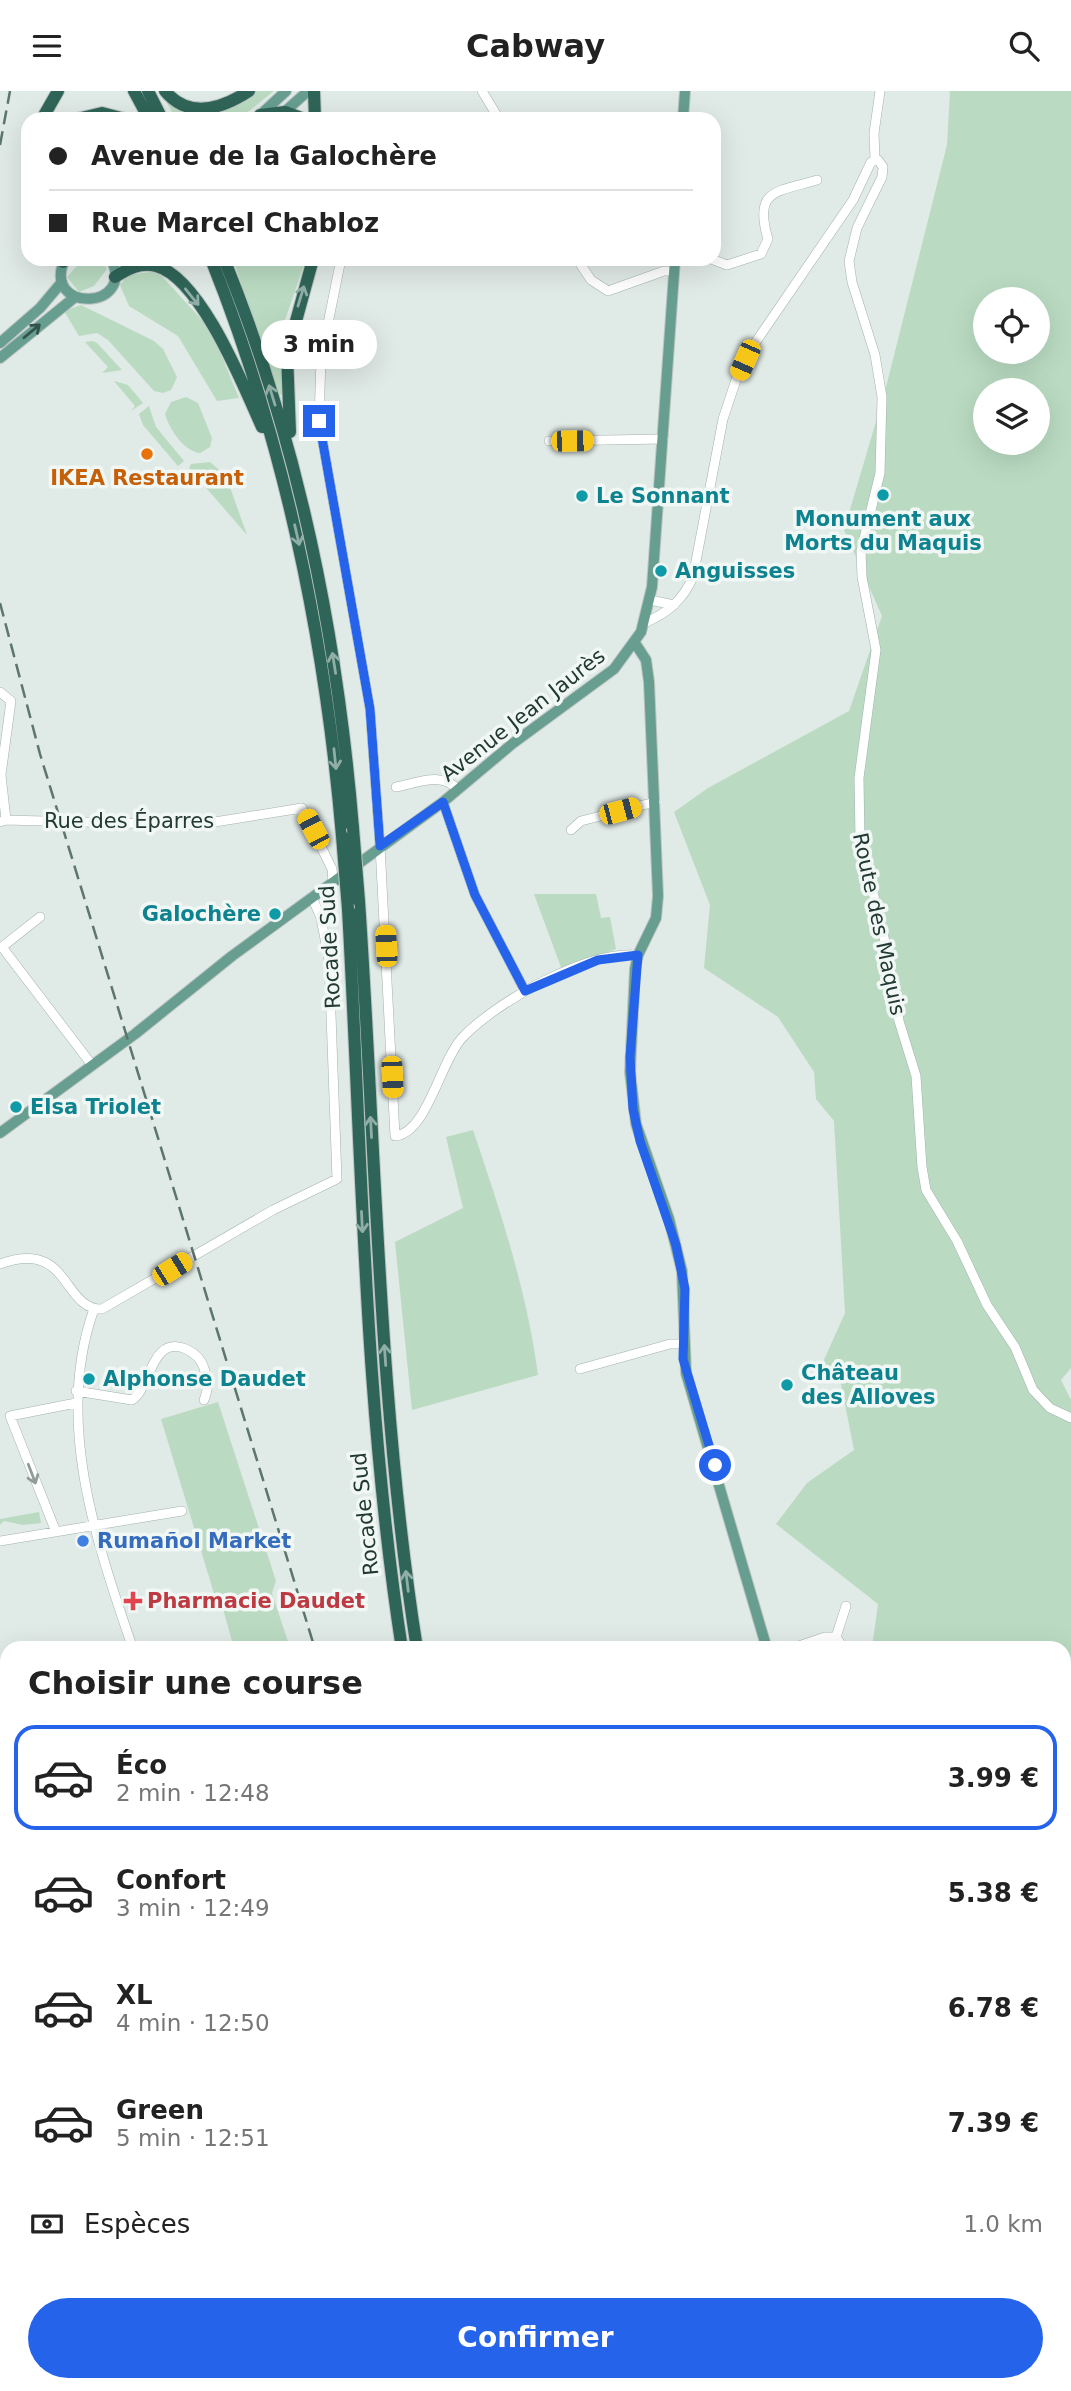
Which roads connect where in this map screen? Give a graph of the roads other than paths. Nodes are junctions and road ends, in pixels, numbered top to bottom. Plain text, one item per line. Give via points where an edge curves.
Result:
1 (58, 91) edge
2 (134, 91) edge
3 (148, 91) edge
4 (165, 91) edge
5 (249, 91) edge
6 (286, 91) edge
7 (308, 91) edge
8 (314, 91) edge
9 (482, 91) edge
10 (685, 91) edge
11 (880, 91) edge
12 (45, 112) edge
13 (145, 112) edge
14 (158, 112) edge
15 (263, 112) edge
16 (284, 112) edge
17 (315, 112) edge
18 (495, 112) edge
19 (684, 112) edge
20 (875, 160) junction
21 (817, 180) dead end
22 (721, 263) edge
23 (63, 266) edge
24 (114, 266) edge
25 (120, 266) edge
26 (143, 266) edge
27 (152, 266) edge
28 (214, 266) edge
29 (227, 266) edge
30 (311, 266) edge
31 (340, 266) edge
32 (582, 266) edge
33 (673, 266) edge
34 (675, 266) edge
35 (62, 282) junction
36 (75, 297) junction
37 (0, 343) edge
38 (0, 358) edge
39 (663, 439) junction
40 (549, 442) dead end
41 (281, 469) junction
42 (298, 485) junction
43 (650, 600) junction
44 (674, 605) junction
45 (645, 622) junction
46 (635, 643) junction
47 (620, 663) junction
48 (648, 671) junction
49 (0, 692) edge
50 (396, 786) dead end
51 (458, 790) junction
52 (443, 802) junction
53 (655, 802) junction
54 (3, 821) edge
55 (571, 830) dead end
56 (380, 846) junction
57 (333, 882) junction
58 (312, 897) junction
59 (40, 917) dead end
60 (1, 947) edge
61 (638, 955) junction
62 (525, 991) junction
63 (92, 1065) junction
64 (0, 1133) edge
65 (0, 1264) edge
66 (94, 1309) junction
67 (683, 1344) junction
68 (580, 1369) dead end
69 (76, 1391) junction
70 (204, 1400) dead end
71 (76, 1403) junction
72 (1071, 1418) edge
73 (182, 1511) dead end
74 (96, 1525) junction
75 (56, 1532) junction
76 (0, 1541) edge
77 (846, 1606) dead end
78 (836, 1637) junction
79 (131, 1641) edge
80 (401, 1641) edge
81 (415, 1641) edge
82 (765, 1641) edge
83 (821, 1641) edge
84 (839, 1641) edge

1 - 12 highway
2 - 13 highway
3 - 14 highway
4 - 5 highway via 185,106 206,109 223,106
6 - 15 main road
7 - 16 main road
8 - 17 highway
9 - 18 street
10 - 19 main road
11 - 20 street, Route des Maquis
20 - 44 street via 853,200 753,346 730,395 695,569 688,588
20 - 72 street, Route des Maquis via 883,167 882,177 857,228 849,261 881,385 880,473 861,551 876,650 858,786 863,855 899,1021 916,1076 926,1189 1033,1390 1050,1408
21 - 22 street via 765,199 761,216 768,239 761,254
23 - 35 main road
24 - 36 main road via 110,288 100,297
25 -> 26 highway
27 -> 41 highway via 181,283 211,322
28 - 41 highway, Rocade Sud
42 -> 29 highway, Rocade Sud via 257,347
42 -> 30 highway via 288,415 287,354
31 - 56 street via 320,358 319,421 370,709
32 - 33 street via 591,280 608,291
34 - 39 main road, Avenue Jean Jaurès
35 - 36 main road
35 - 37 main road
38 -> 36 main road
39 - 40 street
39 - 43 main road, Avenue Jean Jaurès
41 -> 80 highway, Rocade Sud, bridge via 325,682 342,837 373,1392
81 -> 42 highway, Rocade Sud, bridge via 384,1349 353,828 329,634
43 - 44 street
43 - 45 main road, Avenue Jean Jaurès
44 - 45 street
45 - 46 main road, Avenue Jean Jaurès
46 - 47 main road, Avenue Jean Jaurès
46 - 48 main road
47 - 48 main road via 636,662
47 - 51 main road, Avenue Jean Jaurès
48 - 53 main road
49 - 54 street via 11,701 1,775
50 - 51 street via 442,779
51 - 52 main road, Avenue Jean Jaurès
52 - 56 main road, Avenue Jean Jaurès
52 - 62 street via 475,895
53 - 55 street via 581,821
53 - 61 main road via 657,909
54 - 57 street, Rue des Éparres via 195,825 302,808 332,869
56 - 57 main road, Avenue Jean Jaurès
56 - 62 street via 395,1136 407,1133 423,1114 446,1059 461,1039
57 - 58 main road, Avenue Jean Jaurès
58 - 63 main road, Avenue Jean Jaurès
58 - 66 street via 329,960 337,1179 273,1210 112,1304
59 - 60 street
60 - 63 street
61 - 62 street via 598,960
61 - 67 main road via 630,1057 633,1109 682,1271
63 - 64 main road, Avenue Jean Jaurès
65 - 66 street via 24,1258 44,1261
66 - 69 street
67 - 68 street
67 - 82 main road via 686,1373
69 - 70 street via 132,1400 158,1356 183,1347 203,1363 209,1387
69 - 71 street
71 - 74 street via 79,1445
71 -> 75 street via 10,1416
73 - 74 street
74 - 75 street
74 - 79 street
75 - 76 street
77 - 78 street
78 - 83 street
78 - 84 street

